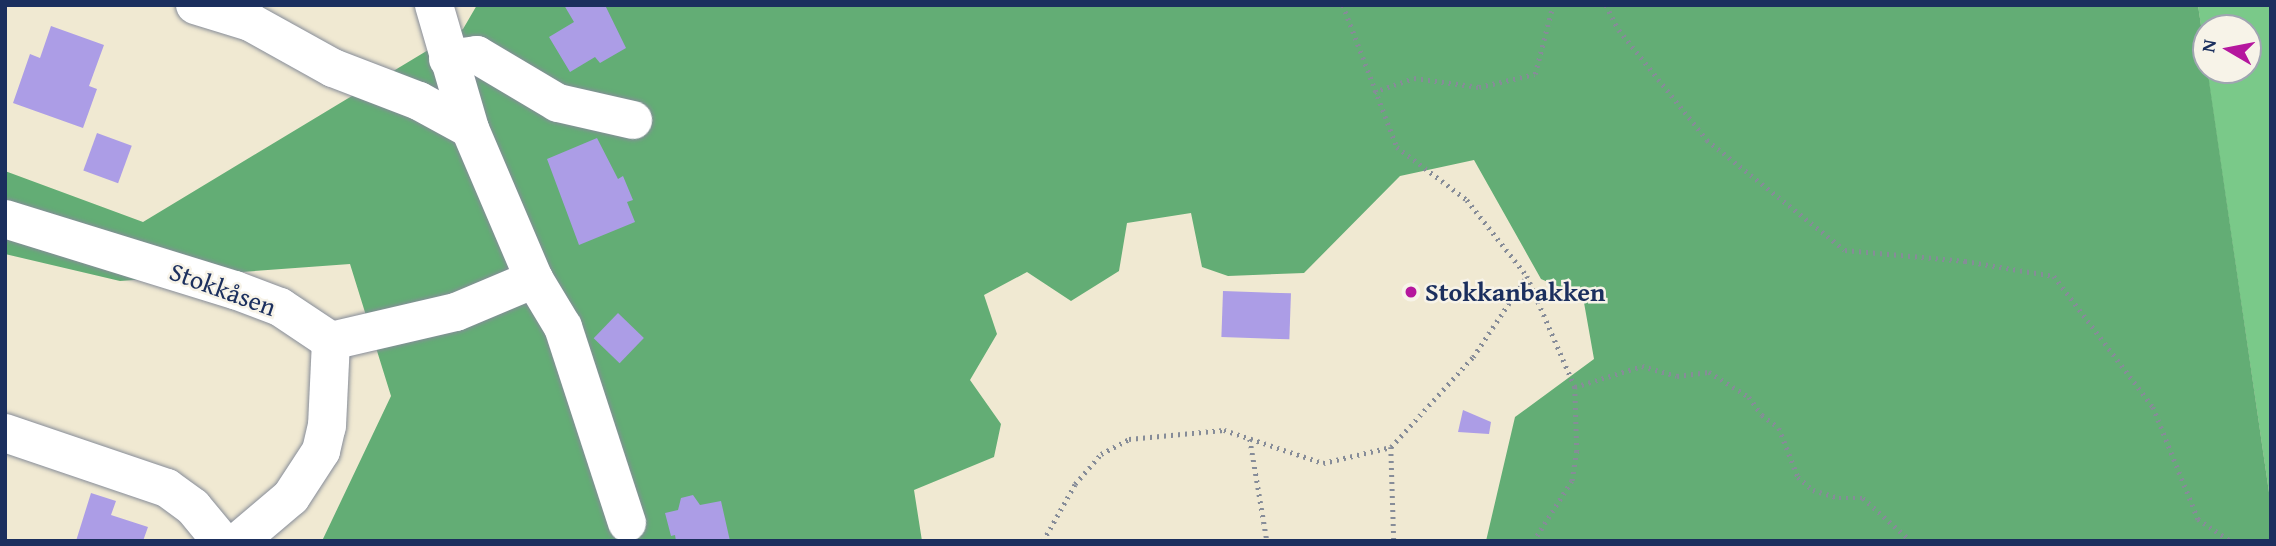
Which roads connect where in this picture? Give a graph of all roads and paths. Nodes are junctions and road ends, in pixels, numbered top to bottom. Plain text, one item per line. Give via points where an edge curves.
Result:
1 (195, 5) edge
2 (434, 5) edge
3 (1343, 5) edge
4 (1553, 5) edge
5 (1606, 5) edge
6 (448, 59) junction
7 (1374, 92) junction
8 (633, 120) dead end
9 (470, 129) junction
10 (5, 219) edge
11 (1527, 276) junction
12 (534, 279) junction
13 (331, 341) junction
14 (1575, 387) junction
15 (5, 433) edge
16 (1250, 439) junction
17 (1391, 447) junction
18 (627, 523) dead end
19 (1045, 540) edge
20 (221, 541) edge
21 (239, 541) edge
22 (1266, 541) edge
23 (1394, 541) edge
24 (1534, 541) edge
25 (1911, 541) edge
26 (2231, 541) edge

1 - 9 street via 250,22 333,68 419,101
2 - 6 street
3 - 7 path
4 - 7 path via 1535,74 1479,87 1414,78
5 - 26 path via 1619,30 1707,140 1845,250 1965,261 2054,276 2153,407 2198,519
6 - 8 street via 477,55 558,103
6 - 9 street
7 - 11 path via 1396,147 1467,200
9 - 12 street
10 - 13 street, Stokkåsen via 235,290 280,307
11 - 14 path
11 - 17 path via 1473,357
12 - 13 street via 456,312
12 - 18 street via 563,327
13 - 21 street via 327,426 321,451 291,497
14 - 24 path via 1577,451 1572,481
14 - 25 path via 1642,366 1677,376 1709,372 1749,397 1779,428 1798,477 1813,491 1863,498
15 - 20 street via 167,488 193,508
16 - 17 path via 1323,463
16 - 19 path via 1224,430 1129,439 1101,454 1075,484
16 - 22 path
17 - 23 path

